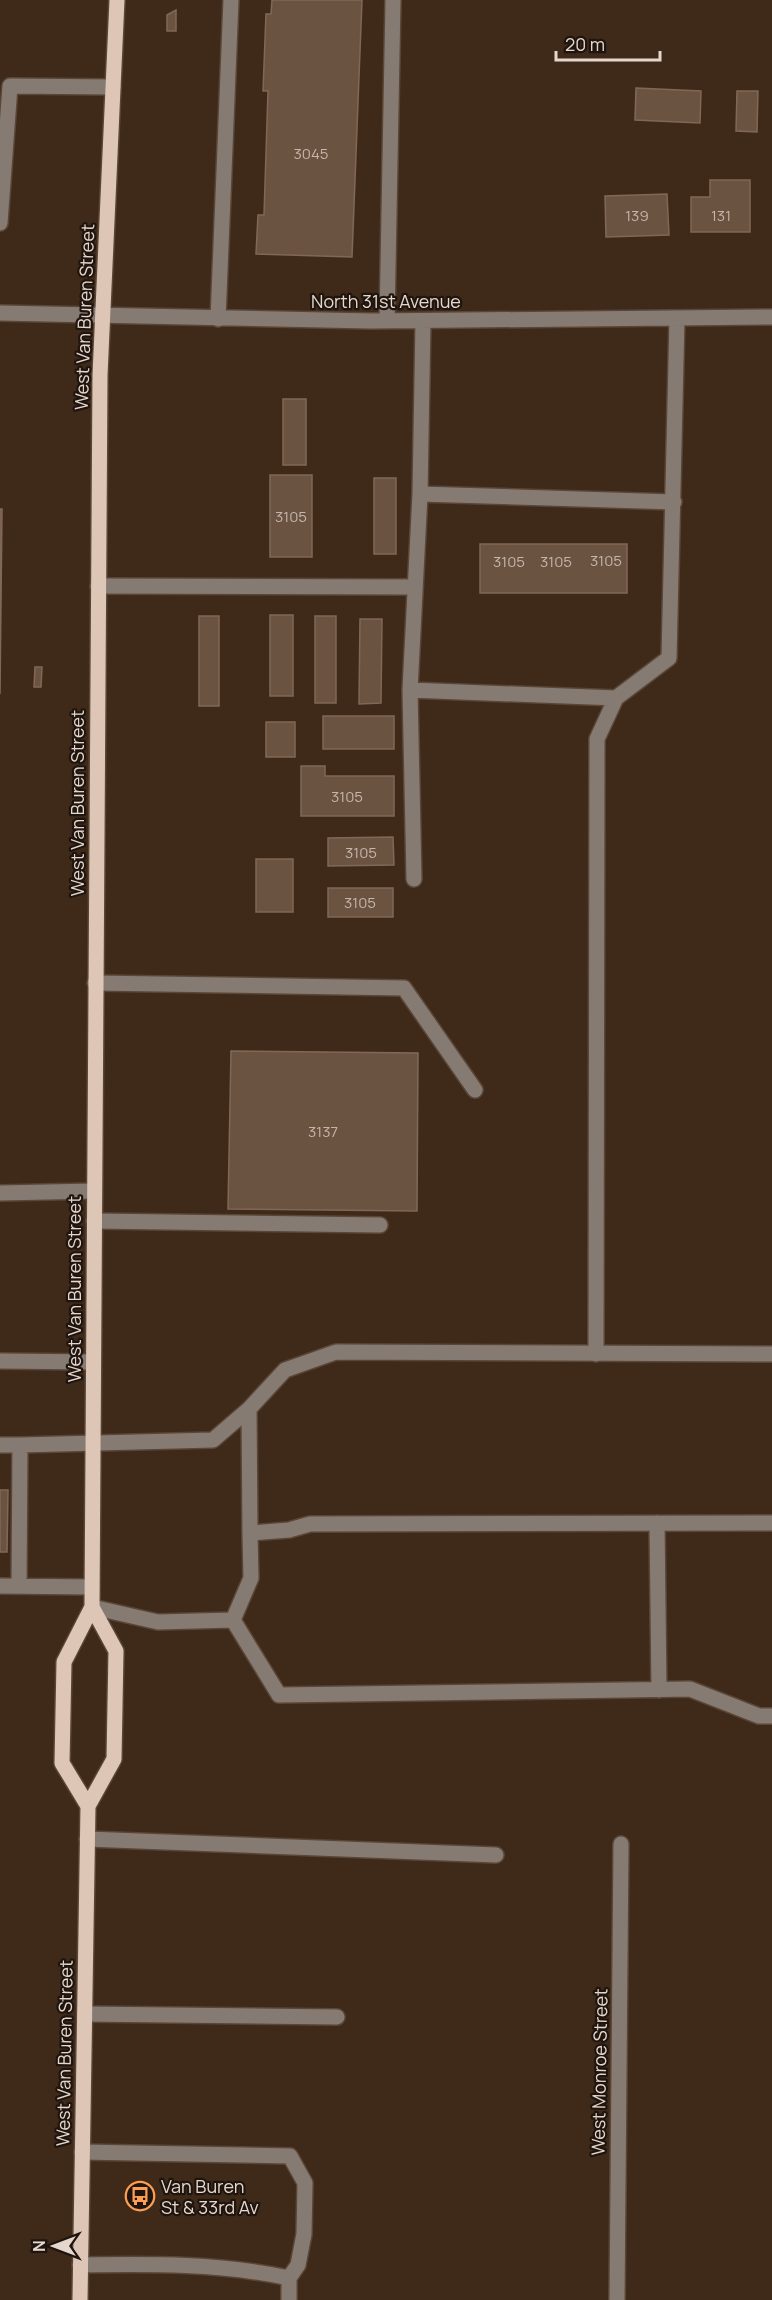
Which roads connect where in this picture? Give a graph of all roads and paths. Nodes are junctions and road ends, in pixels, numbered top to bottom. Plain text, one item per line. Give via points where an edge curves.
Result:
1 (117, 0) edge
2 (231, 0) edge
3 (393, 0) edge
4 (113, 87) junction
5 (0, 223) edge
6 (0, 313) edge
7 (102, 316) junction
8 (772, 317) edge
9 (677, 318) junction
10 (218, 319) junction
11 (387, 321) junction
12 (423, 321) junction
13 (420, 494) junction
14 (674, 502) junction
15 (98, 586) junction
16 (415, 587) junction
17 (410, 690) junction
18 (616, 698) junction
19 (414, 879) dead end
20 (95, 983) junction
21 (475, 1090) dead end
22 (94, 1191) junction
23 (0, 1193) edge
24 (94, 1221) junction
25 (380, 1226) dead end
26 (596, 1354) junction
27 (772, 1354) edge
28 (0, 1361) edge
29 (93, 1362) junction
30 (249, 1408) junction
31 (93, 1443) junction
32 (0, 1445) edge
33 (20, 1445) junction
34 (657, 1523) junction
35 (772, 1523) edge
36 (250, 1533) junction
37 (0, 1586) edge
38 (19, 1586) junction
39 (92, 1587) junction
40 (92, 1607) junction
41 (233, 1620) junction
42 (659, 1690) junction
43 (772, 1716) edge
44 (88, 1806) junction
45 (87, 1839) junction
46 (621, 1844) dead end
47 (496, 1855) dead end
48 (84, 2014) junction
49 (338, 2017) dead end
50 (82, 2152) junction
51 (81, 2265) junction
52 (289, 2278) junction
53 (80, 2300) edge
54 (289, 2300) edge
55 (617, 2300) edge

1 - 4 main road, West Van Buren Street
2 - 10 street
3 - 11 street
4 - 5 street via 10,86
4 - 7 main road, West Van Buren Street
6 - 7 street, North 31st Avenue
7 - 10 street, North 31st Avenue
7 - 15 main road, West Van Buren Street
8 - 9 street, North 31st Avenue
9 - 12 street, North 31st Avenue
9 - 14 street
10 - 11 street, North 31st Avenue
11 - 12 street, North 31st Avenue
12 - 13 street
13 - 14 street
13 - 16 street
14 - 18 street via 669,658
15 - 16 street
15 - 20 main road, West Van Buren Street
16 - 17 street
17 - 18 street
17 - 19 street
18 - 26 street via 597,739
20 - 21 street via 404,988
20 - 22 main road, West Van Buren Street
22 - 23 street
22 - 24 main road, West Van Buren Street
24 - 25 street
24 - 29 main road, West Van Buren Street
26 - 27 street
26 - 30 street via 336,1352 285,1370
28 - 29 street
29 - 31 main road, West Van Buren Street
30 - 31 street via 213,1440
30 - 36 street
31 - 33 street
31 - 39 main road, West Van Buren Street
32 - 33 street
33 - 38 street
34 - 35 street
34 - 36 street via 310,1524
34 - 42 street
36 - 41 street via 251,1578
37 - 38 street
38 - 39 street
39 - 40 main road, West Van Buren Street
40 - 41 street via 158,1623
40 - 44 main road, West Van Buren Street via 116,1651 114,1759
40 - 44 main road, West Van Buren Street via 64,1662 62,1763
41 - 42 street via 279,1695
42 - 43 street via 690,1689 759,1716
44 - 45 main road, West Van Buren Street
45 - 47 street
45 - 48 main road, West Van Buren Street
46 - 55 street, West Monroe Street
48 - 49 street
48 - 50 main road, West Van Buren Street
50 - 51 main road, West Van Buren Street
50 - 52 street via 290,2156 305,2183 304,2234 298,2265
51 - 52 street via 182,2263 242,2268
51 - 53 main road, West Van Buren Street
52 - 54 street

